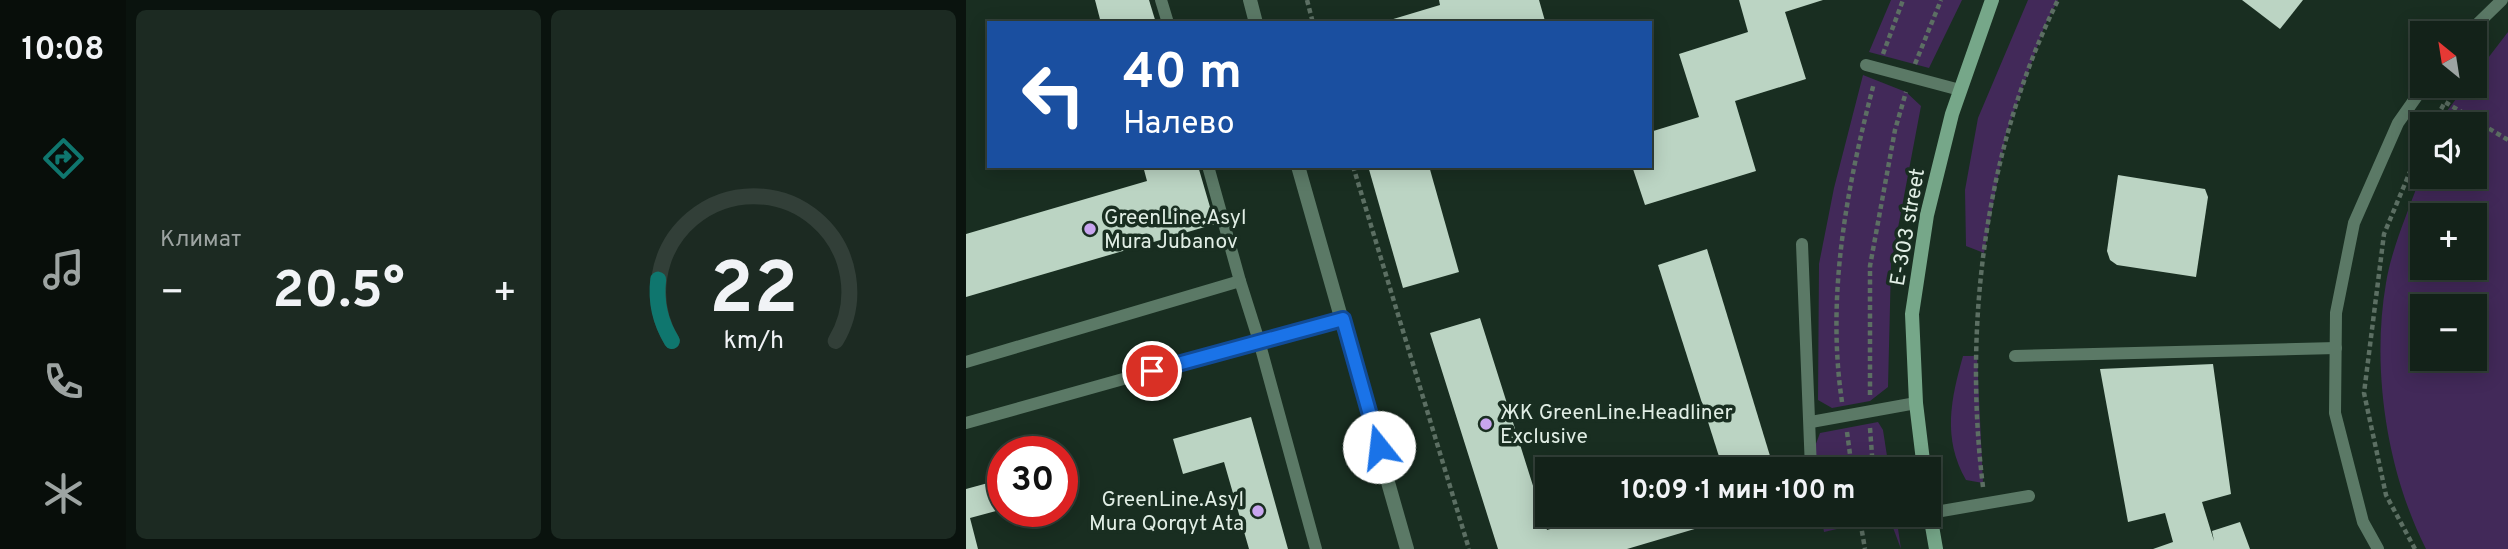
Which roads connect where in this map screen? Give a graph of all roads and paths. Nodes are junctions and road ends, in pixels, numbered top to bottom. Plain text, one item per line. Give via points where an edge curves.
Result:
1 (1161, 0) edge
2 (1250, 0) edge
3 (1307, 0) edge
4 (1903, 0) edge
5 (1941, 0) edge
6 (1992, 0) edge
7 (2058, 0) edge
8 (2502, 0) edge
9 (1167, 21) edge
10 (1255, 21) edge
11 (1312, 21) edge
12 (2481, 21) edge
13 (1872, 67) junction
14 (1910, 77) junction
15 (1959, 90) junction
16 (2416, 98) edge
17 (2440, 112) edge
18 (2462, 112) edge
19 (2487, 127) edge
20 (2508, 140) edge
21 (1209, 168) edge
22 (1299, 168) edge
23 (1354, 168) edge
24 (2410, 172) edge
25 (1802, 244) dead end
26 (1240, 281) junction
27 (1343, 319) junction
28 (1259, 341) junction
29 (2336, 348) junction
30 (2015, 356) dead end
31 (966, 362) edge
32 (1916, 403) junction
33 (1870, 411) junction
34 (1844, 416) junction
35 (1811, 422) junction
36 (966, 423) edge
37 (1811, 457) edge
38 (1850, 457) edge
39 (1872, 457) edge
40 (1923, 457) edge
41 (2029, 496) dead end
42 (1986, 503) junction
43 (1941, 507) edge
44 (1861, 527) edge
45 (1932, 527) edge
46 (1316, 549) edge
47 (1407, 549) edge
48 (1469, 549) edge
49 (1865, 549) edge
50 (1936, 549) edge
51 (2378, 549) edge
52 (2415, 549) edge

1 - 9 lane
2 - 10 street
3 - 11 path
4 - 13 path
5 - 14 path
6 - 15 street, E-303 street
7 - 42 path via 2006,134 1981,269 1976,370
8 - 12 lane
13 - 14 lane
13 - 34 path via 1842,230 1835,356
14 - 15 lane
14 - 33 path via 1895,130 1870,267
15 - 32 street, E-303 street via 1927,215 1912,314
16 - 29 lane via 2398,123 2354,223 2336,313
17 - 18 path via 2445,102
19 - 20 path
21 - 26 lane
22 - 27 street
23 - 48 path
24 - 52 path via 2384,234 2364,393 2386,495
25 - 35 lane
26 - 28 lane
26 - 31 lane
27 - 28 lane
27 - 47 street
28 - 36 lane
28 - 46 lane
29 - 30 lane
29 - 51 lane via 2335,413 2363,522
32 - 33 lane
32 - 40 street, E-303 street
33 - 34 lane
33 - 39 path
34 - 35 lane
34 - 38 path
35 - 37 lane
41 - 42 lane
42 - 43 lane
44 - 49 path
45 - 50 street

